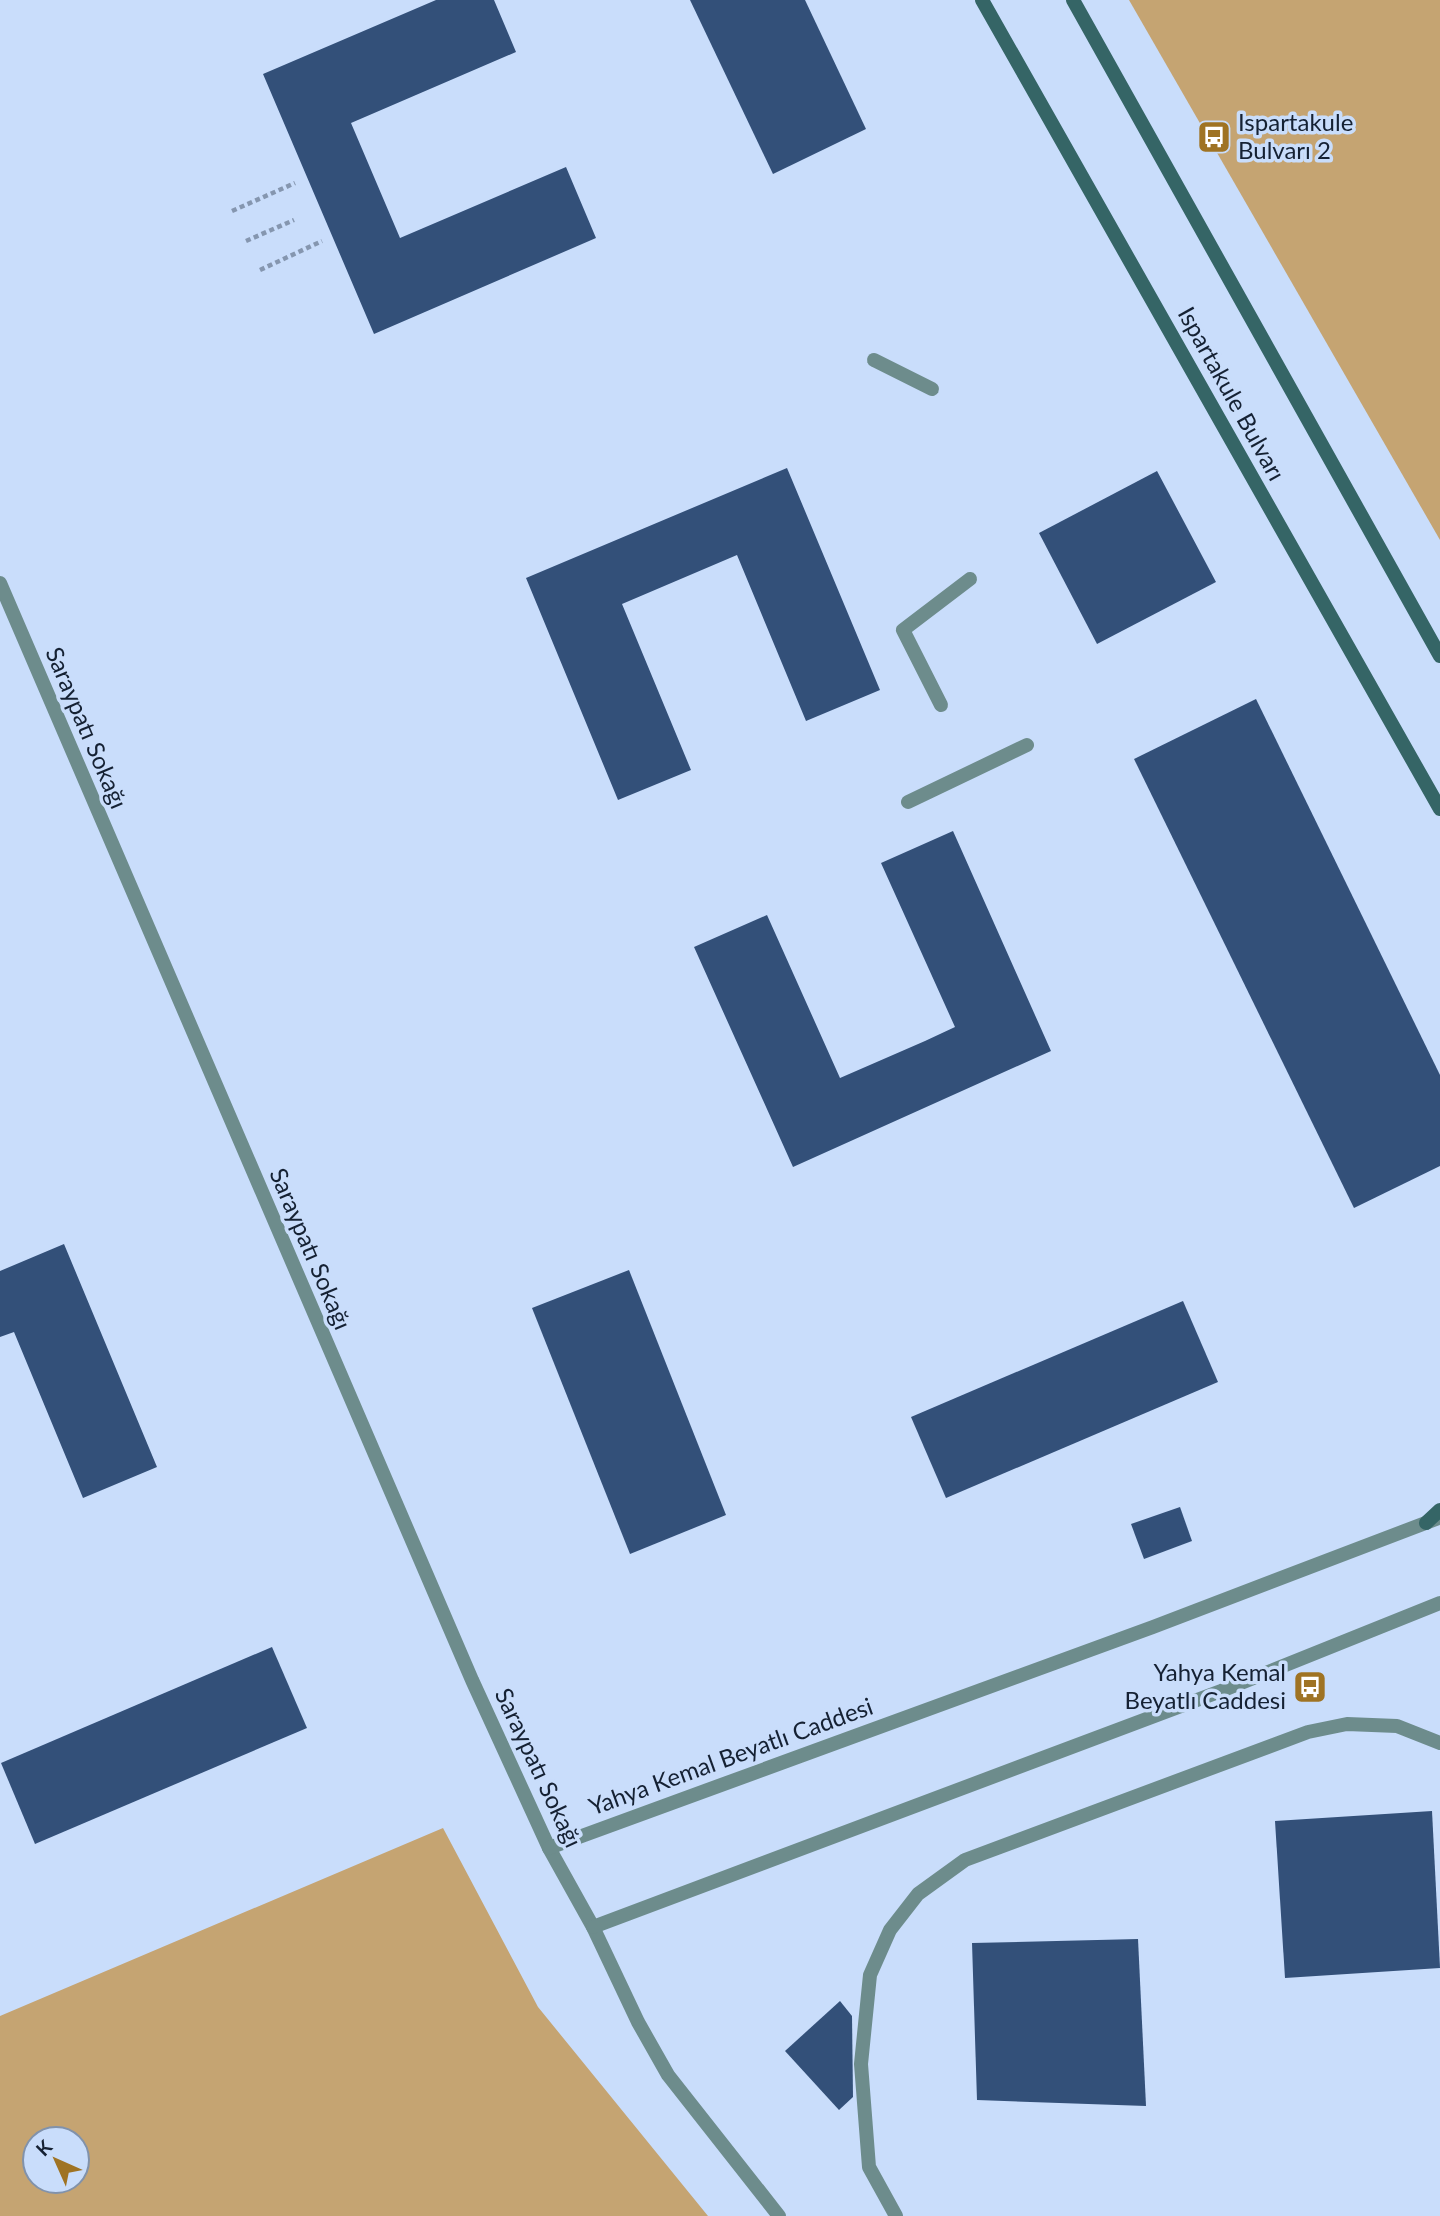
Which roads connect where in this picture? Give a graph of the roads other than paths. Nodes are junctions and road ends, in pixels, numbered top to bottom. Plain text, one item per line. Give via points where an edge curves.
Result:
1 (982, 0) edge
2 (1073, 0) edge
3 (874, 360) dead end
4 (932, 389) dead end
5 (970, 579) dead end
6 (0, 583) edge
7 (1440, 656) edge
8 (941, 705) dead end
9 (1027, 745) dead end
10 (908, 802) dead end
11 (1440, 809) edge
12 (1440, 1510) edge
13 (1440, 1517) edge
14 (1426, 1524) junction
15 (1440, 1603) edge
16 (1440, 1743) edge
17 (549, 1848) junction
18 (593, 1927) junction
19 (779, 2216) edge
20 (896, 2216) edge

1 - 11 main road, Ispartakule Bulvarı
2 - 7 main road
3 - 4 street
5 - 8 street via 903,630
6 - 17 street, Saraypatı Sokağı via 471,1680
9 - 10 street
12 - 14 main road
13 - 14 street, Yahya Kemal Beyatlı Caddesi
14 - 17 street, Yahya Kemal Beyatlı Caddesi
15 - 18 street via 1221,1691
16 - 20 street via 1397,1726 1347,1724 1308,1732 965,1860 918,1894 890,1930 870,1975 861,2064 869,2167
17 - 18 street, Saraypatı Sokağı
18 - 19 street, Saraypatı Sokağı via 668,2075

